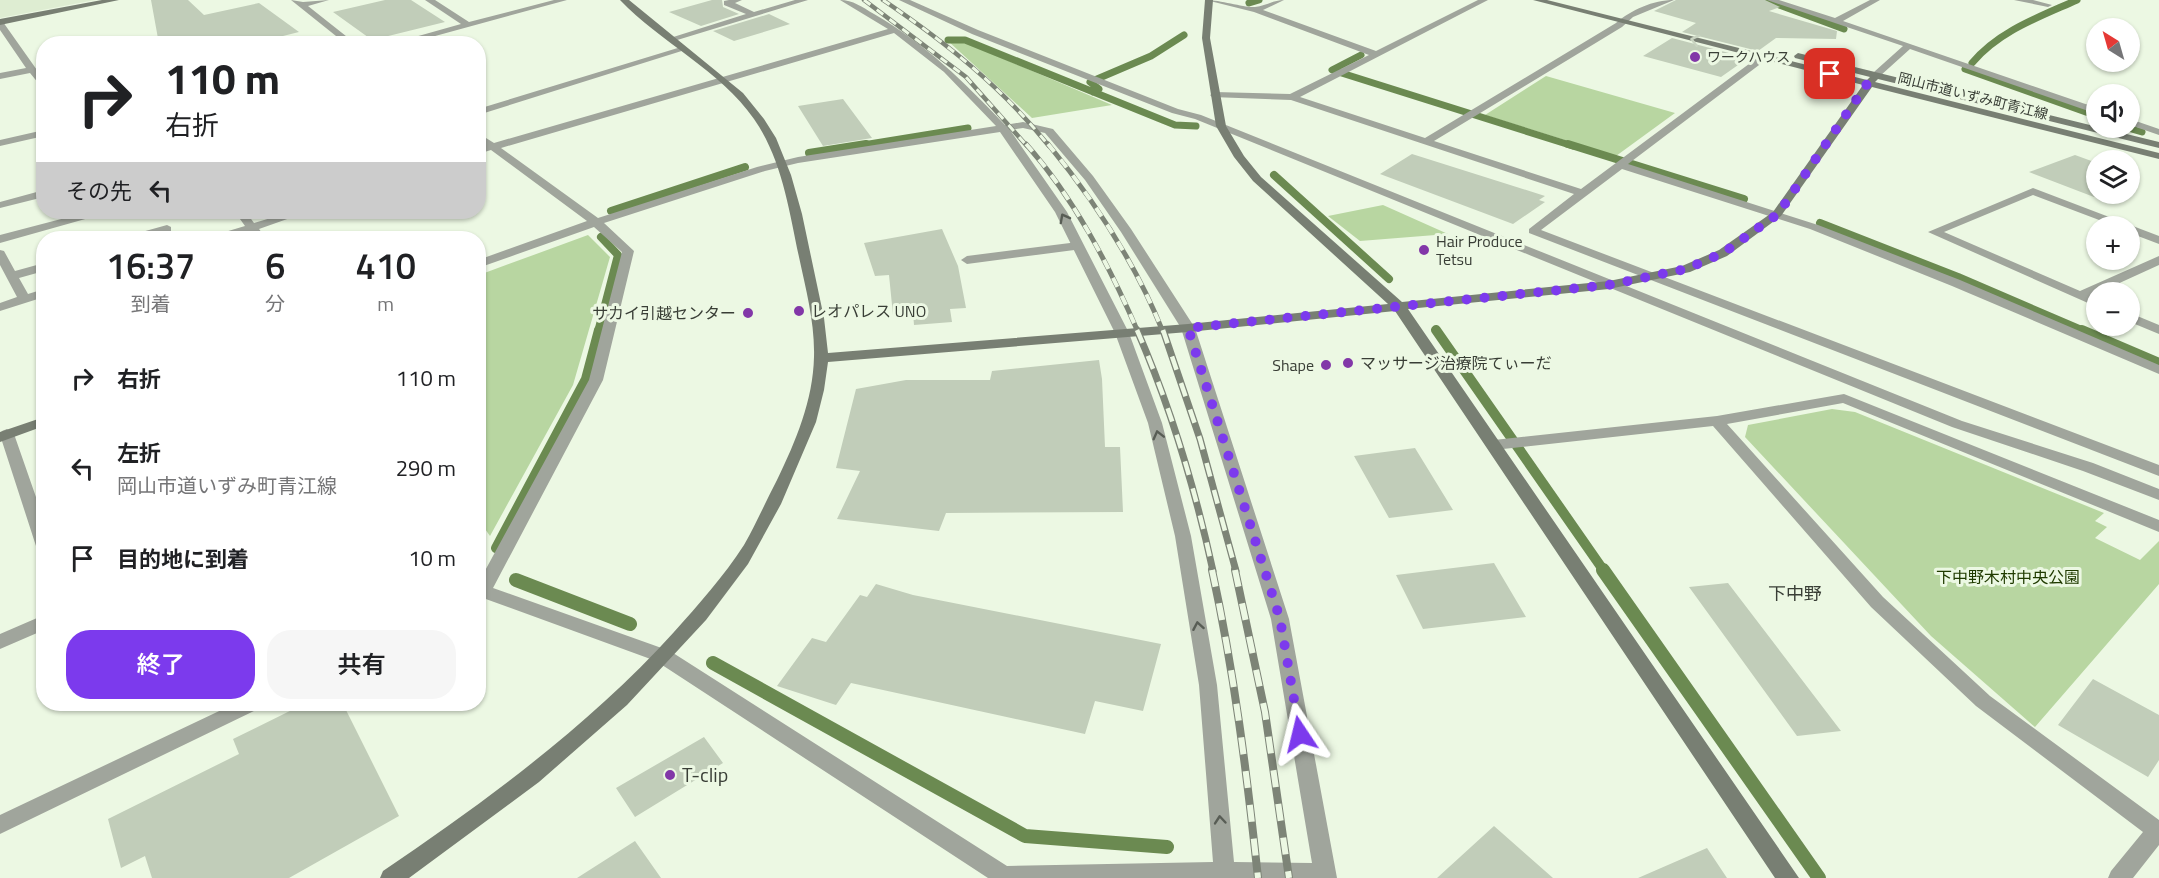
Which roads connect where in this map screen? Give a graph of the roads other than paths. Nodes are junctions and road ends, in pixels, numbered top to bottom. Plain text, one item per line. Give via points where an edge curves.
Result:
1 (116, 0) edge
2 (325, 0) edge
3 (429, 0) edge
4 (563, 0) edge
5 (624, 0) edge
6 (738, 0) edge
7 (804, 0) edge
8 (844, 0) edge
9 (903, 0) edge
10 (1209, 0) edge
11 (1280, 0) edge
12 (1484, 0) edge
13 (1537, 0) edge
14 (1568, 0) edge
15 (1670, 0) edge
16 (1771, 0) edge
17 (1876, 0) edge
18 (2018, 0) edge
19 (298, 3) edge
20 (2048, 5) dead end
21 (1256, 10) junction
22 (754, 15) junction
23 (1627, 19) junction
24 (1835, 22) junction
25 (0, 23) edge
26 (467, 24) junction
27 (895, 30) junction
28 (341, 36) edge
29 (423, 36) edge
30 (671, 39) junction
31 (1908, 45) junction
32 (684, 49) junction
33 (1376, 54) junction
34 (1764, 57) junction
35 (32, 70) junction
36 (1877, 74) junction
37 (0, 76) edge
38 (36, 76) edge
39 (720, 80) junction
40 (1867, 84) junction
41 (1215, 95) junction
42 (1292, 97) junction
43 (2086, 107) edge
44 (486, 110) edge
45 (2140, 125) edge
46 (1221, 126) junction
47 (1003, 128) junction
48 (2159, 132) edge
49 (36, 135) edge
50 (486, 142) edge
51 (1425, 142) junction
52 (0, 143) edge
53 (2159, 145) edge
54 (492, 147) junction
55 (486, 149) edge
56 (2159, 156) edge
57 (1623, 163) junction
58 (782, 164) junction
59 (1581, 193) junction
60 (36, 195) edge
61 (0, 205) edge
62 (1778, 214) junction
63 (2098, 216) edge
64 (73, 219) edge
65 (246, 219) edge
66 (280, 219) edge
67 (596, 222) junction
68 (253, 228) junction
69 (167, 229) dead end
70 (160, 231) edge
71 (243, 231) edge
72 (255, 231) edge
73 (2140, 233) edge
74 (0, 239) edge
75 (2159, 240) edge
76 (1078, 246) junction
77 (0, 254) edge
78 (967, 260) dead end
79 (2159, 260) edge
80 (486, 261) edge
81 (36, 269) edge
82 (12, 276) junction
83 (1650, 278) junction
84 (1609, 285) junction
85 (36, 295) edge
86 (2080, 296) junction
87 (2086, 298) edge
88 (24, 299) junction
89 (1398, 306) junction
90 (0, 307) edge
91 (2140, 321) edge
92 (1188, 328) junction
93 (2159, 330) edge
94 (1122, 333) junction
95 (821, 358) junction
96 (2159, 370) edge
97 (1717, 421) junction
98 (36, 424) edge
99 (4, 436) edge
100 (1499, 445) junction
101 (2159, 471) edge
102 (2159, 495) edge
103 (36, 524) edge
104 (2159, 526) edge
105 (486, 578) edge
106 (486, 591) edge
107 (36, 626) edge
108 (0, 642) edge
109 (663, 656) junction
110 (236, 711) edge
111 (0, 825) edge
112 (2158, 830) edge
113 (1225, 875) edge
114 (1326, 876) edge
115 (1003, 877) edge
116 (391, 878) edge
117 (1788, 878) edge
118 (2119, 878) edge

1 - 25 street
2 - 19 street
3 - 26 street
4 - 26 street
5 - 30 street
6 - 22 street via 727,3
7 - 22 street
8 - 27 street
9 - 46 street via 1101,82
10 - 21 street
10 - 41 street via 1206,38
11 - 21 street
12 - 33 street
13 - 23 street, 岡山市道いずみ町青江線
14 - 23 street, 岡山市道いずみ町青江線
15 - 23 street
16 - 24 street
17 - 24 street
18 - 20 street
19 - 28 street
21 - 33 street
22 - 30 street
34 -> 23 street, 岡山市道いずみ町青江線
23 - 36 street, 岡山市道いずみ町青江線
23 - 51 street
24 - 31 street
25 - 35 street
26 - 29 street
27 - 39 street
27 - 47 street via 947,70
30 - 32 street
31 - 36 street
31 - 43 street
32 - 39 street
32 - 44 street
33 - 42 street
34 - 40 street, 岡山市道いずみ町青江線
34 - 57 street
35 - 37 street
35 - 38 street
36 - 40 street
36 - 53 street, 岡山市道いずみ町青江線
39 - 54 street
39 - 58 street via 749,105 767,130
40 - 56 street, 岡山市道いずみ町青江線
40 - 62 street
41 - 42 street
41 - 46 street
42 - 51 street
45 - 48 street
46 - 84 street
46 - 89 street via 1257,179
47 - 58 street
76 -> 47 street via 1061,212
47 - 92 street via 1023,125 1049,131 1121,222
49 - 52 street
50 - 54 street
51 - 59 street
54 - 55 street
54 - 67 street
57 - 59 street
57 - 62 street
58 - 67 street
58 - 95 street via 801,237
59 - 83 street via 1533,231
60 - 61 street
62 - 83 street via 1723,253 1686,269
62 - 96 street via 1956,283
63 - 86 street via 2033,191 1934,232
64 - 74 street
65 - 68 street
66 - 68 street
67 - 80 street
67 - 105 street via 628,251 596,380
68 - 71 street
68 - 72 street
69 - 70 street
73 - 75 street
76 - 78 street
76 - 94 street
77 - 82 street
79 - 86 street
81 - 82 street
82 - 88 street
83 - 84 street
83 - 101 street
84 - 89 street
84 - 102 street via 1957,424
85 - 88 street
86 - 87 street
88 - 90 street
89 - 92 street
89 - 100 street
91 - 93 street
92 - 94 street
92 - 114 street via 1280,619
94 - 95 street
113 -> 94 street via 1208,685 1183,536 1155,423
95 - 109 street via 816,397 802,445 773,505 736,569
97 - 100 street
97 - 104 street via 1844,398
97 - 112 street via 1877,602 1974,694
98 - 99 street
99 - 103 street
100 - 117 street
106 - 109 street
107 - 108 street
109 - 115 street
109 - 116 street via 579,736 467,827
110 - 111 street
112 - 118 street
113 - 114 street
113 - 115 street

